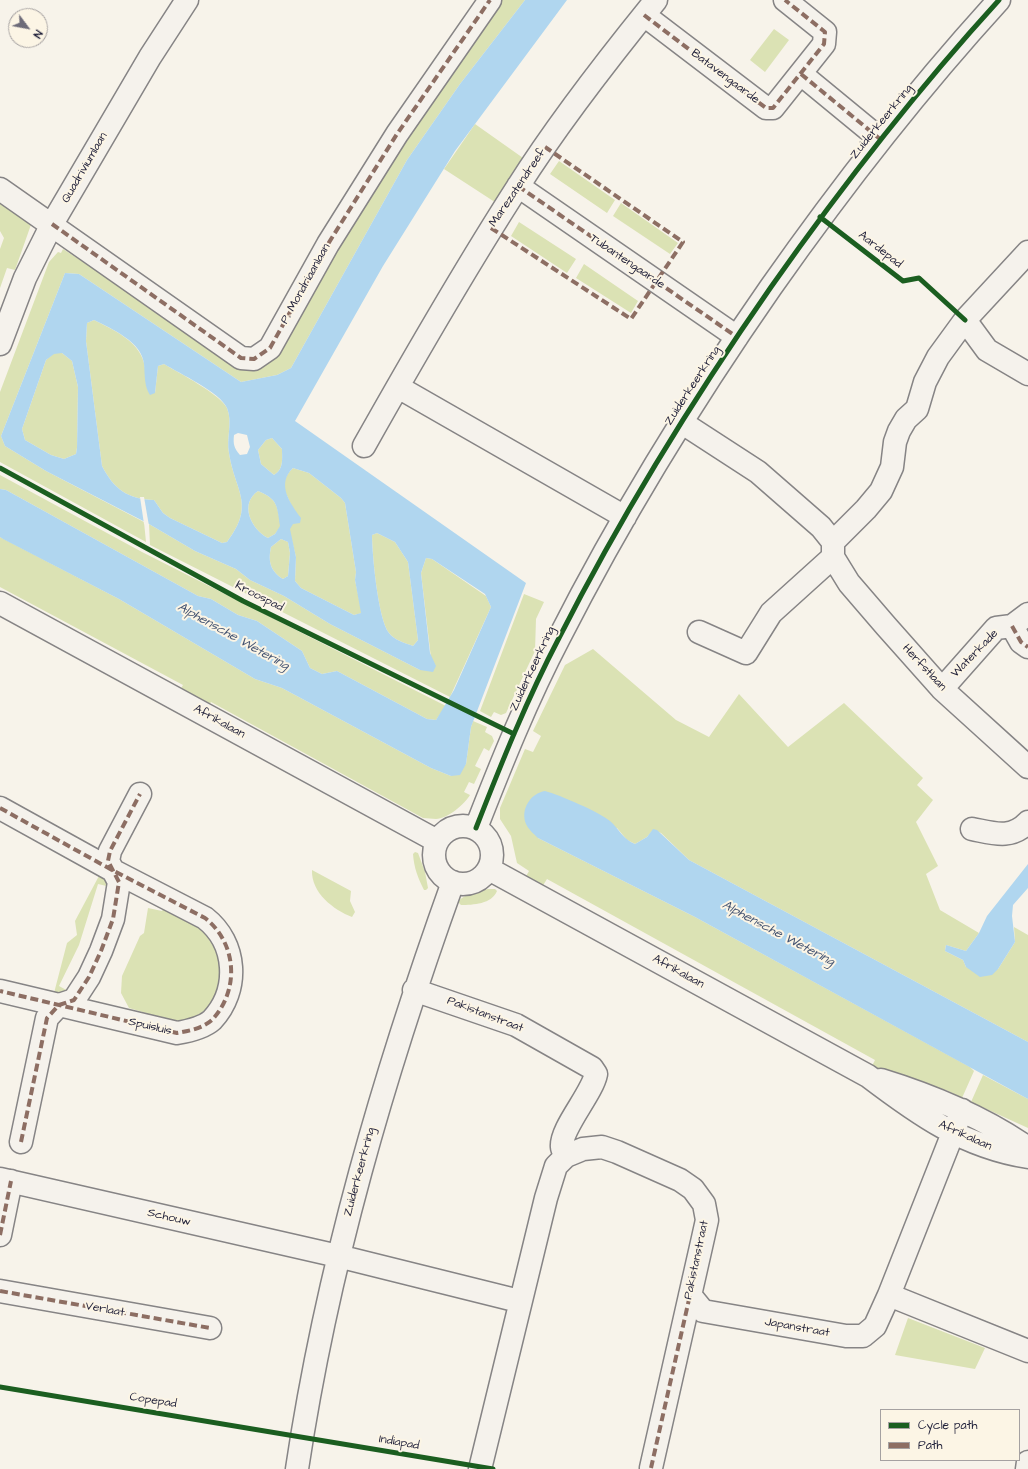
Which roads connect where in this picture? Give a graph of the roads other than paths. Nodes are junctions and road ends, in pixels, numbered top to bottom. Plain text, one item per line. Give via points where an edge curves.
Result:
1 (186, 0) edge
2 (490, 0) edge
3 (786, 0) edge
4 (998, 0) edge
5 (650, 8) edge
6 (800, 74) junction
7 (880, 139) junction
8 (518, 186) junction
9 (0, 189) edge
10 (52, 224) junction
11 (1028, 252) edge
12 (965, 320) junction
13 (737, 337) junction
14 (0, 344) edge
15 (1028, 374) edge
16 (398, 387) junction
17 (681, 422) junction
18 (364, 446) dead end
19 (625, 517) junction
20 (833, 549) junction
21 (0, 603) edge
22 (1020, 620) edge
23 (699, 632) dead end
24 (1028, 647) edge
25 (942, 689) junction
26 (1028, 767) edge
27 (140, 794) dead end
28 (0, 808) edge
29 (1028, 822) edge
30 (476, 828) junction
31 (972, 829) dead end
32 (437, 841) junction
33 (489, 869) junction
34 (112, 870) junction
35 (452, 882) junction
36 (414, 990) junction
37 (0, 991) edge
38 (59, 1005) junction
39 (868, 1076) junction
40 (962, 1110) junction
41 (953, 1133) junction
42 (21, 1142) dead end
43 (1028, 1148) edge
44 (566, 1156) junction
45 (1028, 1157) edge
46 (6, 1180) edge
47 (0, 1235) edge
48 (338, 1256) junction
49 (0, 1291) edge
50 (690, 1295) junction
51 (889, 1295) junction
52 (519, 1301) junction
53 (210, 1328) dead end
54 (1028, 1351) edge
55 (1028, 1462) edge
56 (480, 1468) edge
57 (651, 1468) dead end
58 (297, 1469) edge
59 (1026, 1469) edge

1 - 10 street, Quadriviumlaan
2 - 10 street, P. Mondriaanlaan via 393,140 328,244 270,348 254,359 241,358
3 - 6 street, Batavengaarde via 825,32 824,44
4 - 7 street, Zuiderkeerkring
5 - 6 street, Batavengaarde via 766,108 773,108
5 - 8 street, Marezatendreef via 598,74
6 - 7 street
7 - 13 street, Zuiderkeerkring via 820,217
8 - 13 street, Tubantengaarde
8 - 16 street, Marezatendreef via 444,305
9 - 10 street, P. Mondriaanlaan
10 - 14 street, Quadriviumlaan via 25,278
11 - 12 street
12 - 15 street via 987,350
12 - 20 street via 930,372 917,410 906,419 899,431 894,442 892,467 881,491
13 - 17 street, Zuiderkeerkring
16 - 18 street, Marezatendreef
16 - 19 street
17 - 19 street, Zuiderkeerkring
17 - 20 street, Herfstlaan via 758,472 821,527
19 - 30 street, Zuiderkeerkring via 558,639 514,734
20 - 23 street via 771,614 746,653
20 - 25 street, Herfstlaan via 849,583
21 - 32 street, Afrikalaan
22 - 24 street, Waterkade via 1021,642
22 - 25 street, Waterkade via 996,628
25 - 26 street, Herfstlaan
27 - 34 street via 110,851 108,861
28 - 34 street, Spuisluis
29 - 31 street via 1022,829 1004,835
30 - 32 street via 458,826 450,829
30 - 33 street via 491,846 492,858
32 - 35 street via 434,860 438,870
33 - 35 street via 473,882
33 - 39 street, Afrikalaan
34 - 38 street via 119,882 118,897 101,951 89,977 74,1000
34 - 38 street, Spuisluis via 205,918 215,926 224,938 231,959 232,977 228,992 211,1021 194,1030 177,1033
35 - 36 street, Zuiderkeerkring
36 - 44 street, Pakistanstraat via 516,1025 592,1068 596,1074 594,1083 566,1131 562,1147
36 - 48 street, Zuiderkeerkring via 370,1134
37 - 38 street, Spuisluis
38 - 42 street via 47,1018
39 - 40 street, Afrikalaan via 919,1091
39 - 41 street, Afrikalaan via 923,1117
40 - 41 street, Japanstraat
40 - 43 street, Afrikalaan
41 - 45 street, Afrikalaan via 980,1145
41 - 51 street, Japanstraat
44 - 50 street, Pakistanstraat via 583,1149 602,1147 680,1180 693,1189 704,1204 706,1220
44 - 52 street via 556,1166
46 - 47 street
46 - 48 street, Schouw
48 - 52 street
48 - 58 street, Zuiderkeerkring
49 - 53 street, Verlaat
50 - 51 street, Japanstraat via 703,1311 846,1336 863,1336 875,1326
50 - 57 street, Pakistanstraat
51 - 54 street
52 - 56 street
55 - 59 street

